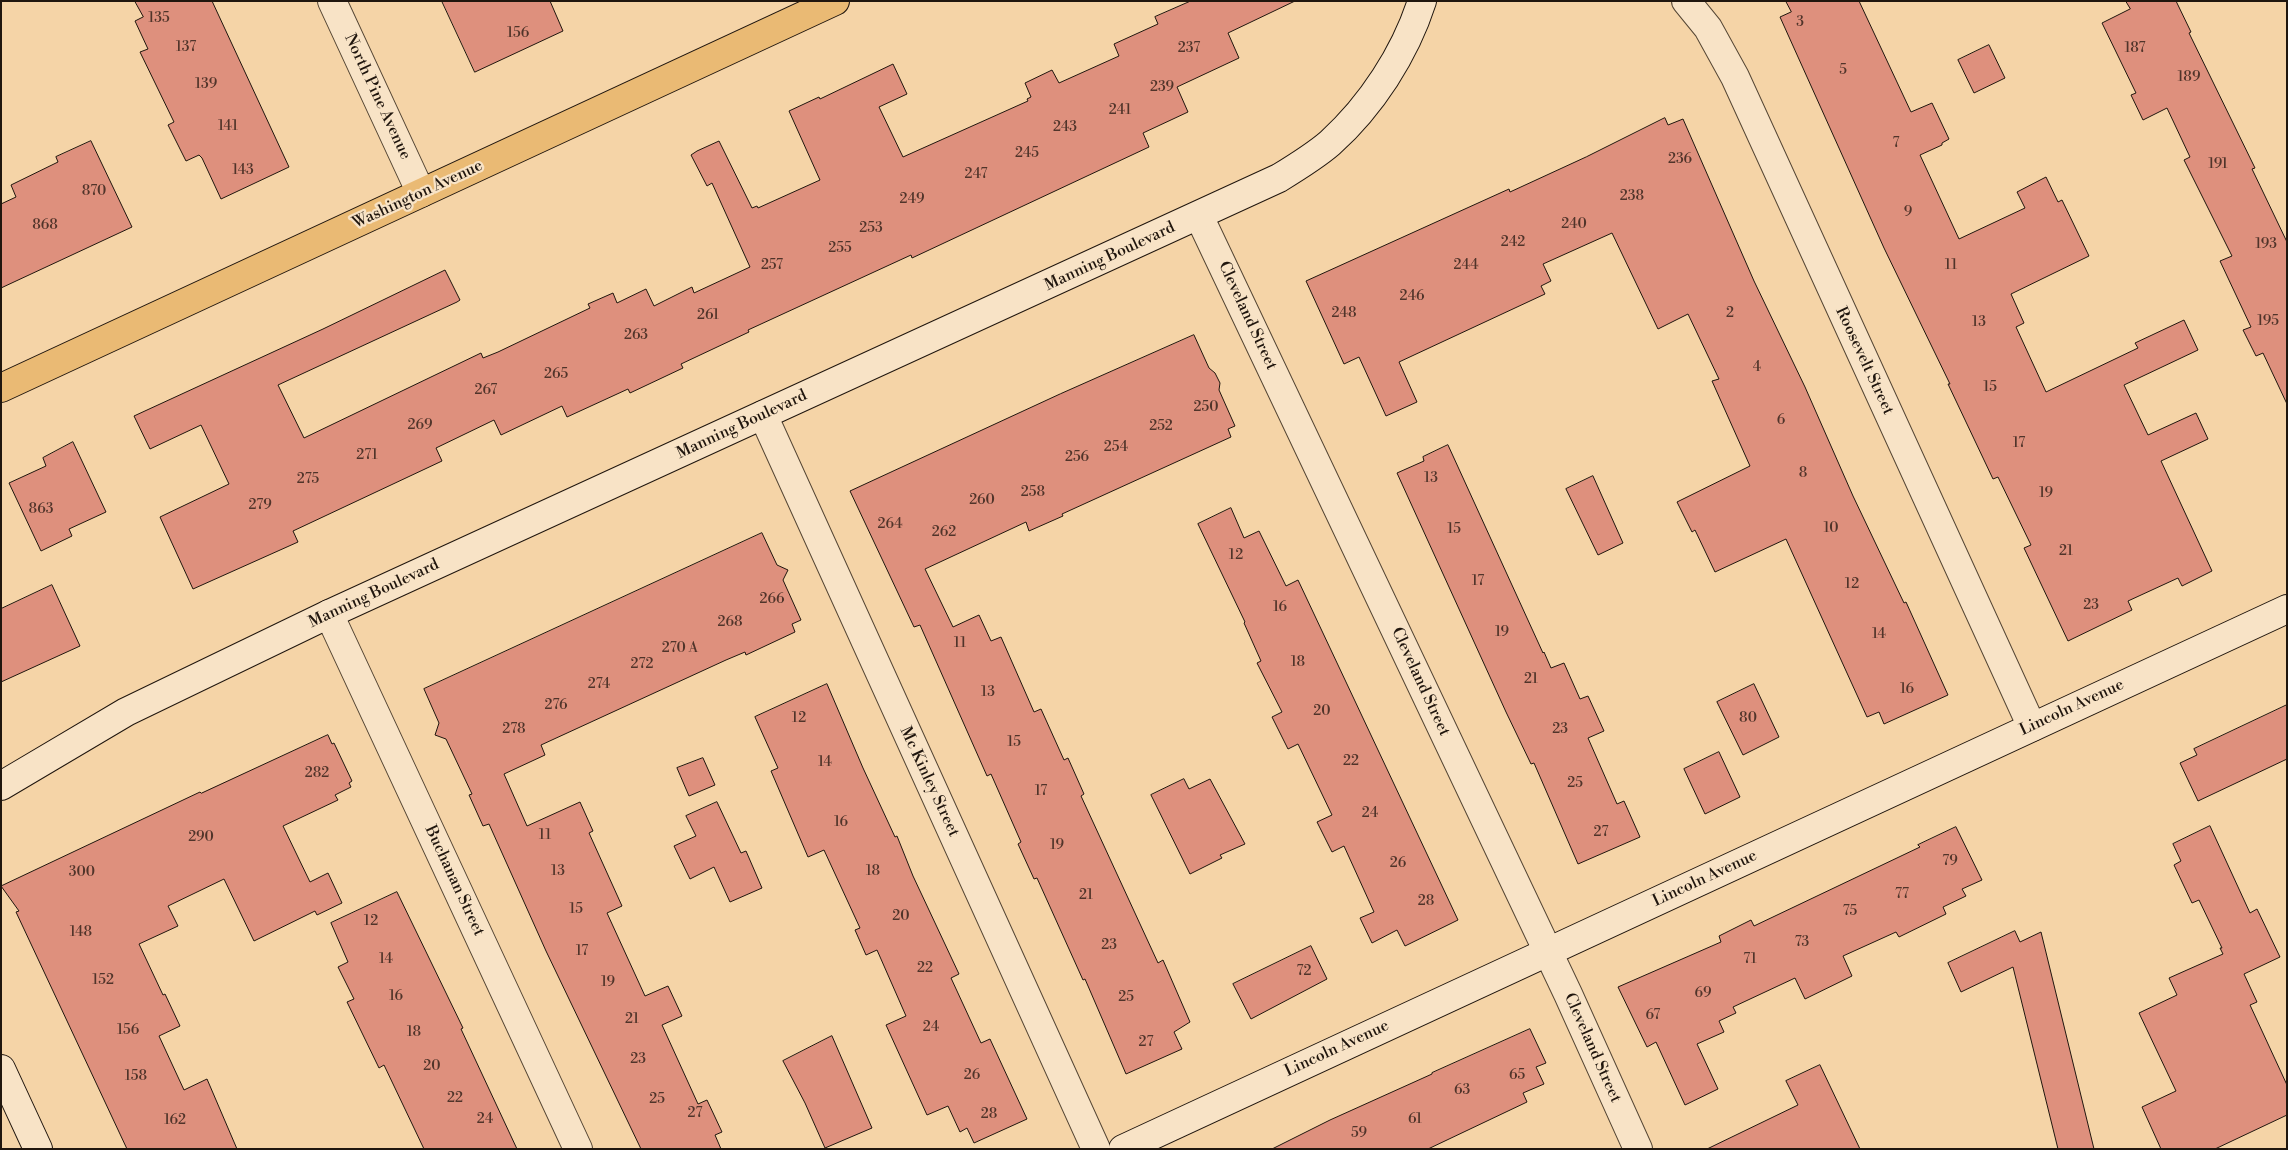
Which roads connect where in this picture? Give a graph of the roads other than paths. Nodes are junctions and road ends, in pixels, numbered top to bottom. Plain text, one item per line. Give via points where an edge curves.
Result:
1 (332, 1) edge
2 (835, 1) edge
3 (1422, 1) edge
4 (1686, 1) edge
5 (422, 193) junction
6 (1199, 216) junction
7 (1, 388) edge
8 (763, 415) junction
9 (2287, 609) edge
10 (330, 614) junction
11 (2032, 727) junction
12 (1, 786) edge
13 (1548, 952) junction
14 (1, 1068) edge
15 (38, 1149) edge
16 (578, 1149) edge
17 (1096, 1149) edge
18 (1123, 1149) edge
19 (1638, 1149) edge

1 - 5 street, North Pine Avenue
2 - 5 main road, Washington Avenue
3 - 6 street, Manning Boulevard via 1407,37 1383,79 1359,112 1330,143 1279,178
4 - 11 street, Roosevelt Street via 1708,28 1735,77
5 - 7 main road, Washington Avenue
6 - 8 street, Manning Boulevard
6 - 13 street, Cleveland Street
8 - 10 street, Manning Boulevard
8 - 17 street, Mc Kinley Street
9 - 11 street, Lincoln Avenue
10 - 12 street, Manning Boulevard via 126,712
10 - 16 street, Buchanan Street
11 - 13 street, Lincoln Avenue
13 - 18 street, Lincoln Avenue
13 - 19 street, Cleveland Street
14 - 15 street

